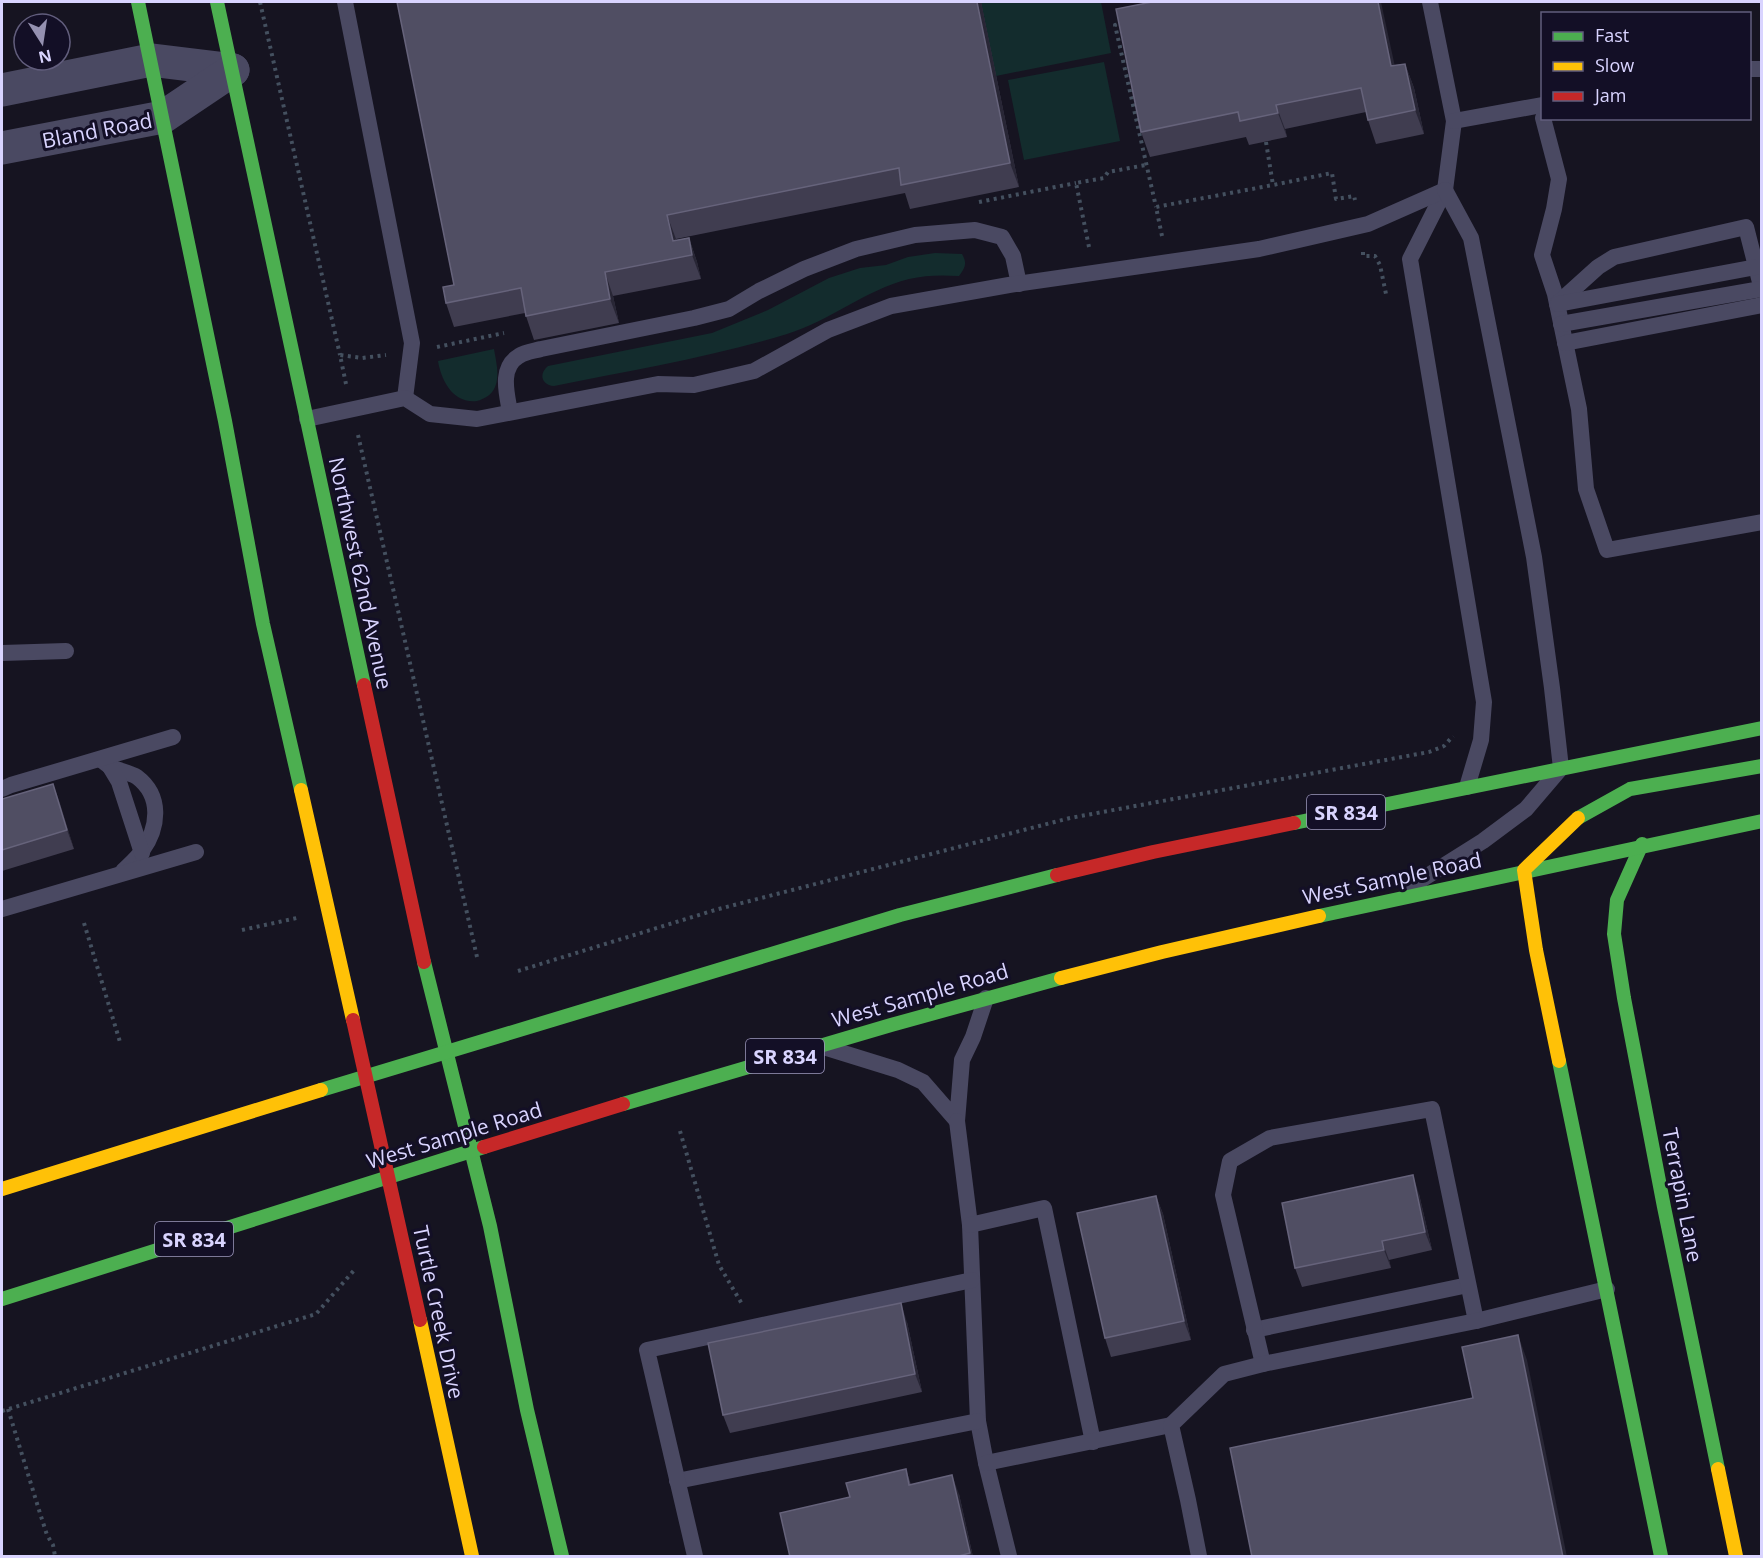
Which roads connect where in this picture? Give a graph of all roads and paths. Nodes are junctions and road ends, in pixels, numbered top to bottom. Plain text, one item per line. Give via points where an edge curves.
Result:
1 (138, 2) edge
2 (217, 2) edge
3 (260, 2) edge
4 (345, 2) edge
5 (1430, 2) edge
6 (1127, 22) edge
7 (151, 60) junction
8 (232, 70) junction
9 (2, 90) edge
10 (1541, 111) edge
11 (163, 117) junction
12 (1544, 120) edge
13 (1454, 122) junction
14 (1266, 142) edge
15 (2, 148) edge
16 (1146, 165) junction
17 (1076, 183) junction
18 (1273, 185) junction
19 (1445, 190) junction
20 (975, 203) edge
21 (1156, 207) junction
22 (1359, 226) junction
23 (1167, 262) junction
24 (1756, 267) junction
25 (1095, 273) junction
26 (1019, 284) junction
27 (1761, 290) edge
28 (1387, 300) dead end
29 (1557, 304) junction
30 (1761, 305) edge
31 (1561, 324) junction
32 (514, 330) dead end
33 (1565, 344) junction
34 (411, 352) junction
35 (340, 355) junction
36 (405, 398) junction
37 (352, 410) junction
38 (510, 412) junction
39 (307, 420) junction
40 (1761, 522) edge
41 (66, 651) dead end
42 (2, 653) edge
43 (1761, 728) edge
44 (1458, 731) dead end
45 (173, 737) dead end
46 (105, 763) junction
47 (1761, 766) edge
48 (1561, 768) junction
49 (1467, 787) junction
50 (2, 789) edge
51 (1761, 821) edge
52 (1642, 844) junction
53 (196, 852) dead end
54 (142, 853) junction
55 (1524, 870) junction
56 (120, 873) junction
57 (1389, 900) junction
58 (2, 909) edge
59 (297, 918) dead end
60 (84, 923) dead end
61 (242, 930) dead end
62 (477, 957) dead end
63 (518, 971) dead end
64 (986, 998) junction
65 (120, 1042) dead end
66 (820, 1046) junction
67 (446, 1052) junction
68 (364, 1077) junction
69 (957, 1120) junction
70 (680, 1131) dead end
71 (471, 1152) junction
72 (387, 1178) junction
73 (2, 1189) edge
74 (970, 1225) junction
75 (356, 1268) dead end
76 (972, 1280) junction
77 (1468, 1285) junction
78 (1607, 1289) junction
79 (2, 1299) edge
80 (1476, 1321) junction
81 (749, 1328) junction
82 (1254, 1330) junction
83 (1263, 1364) junction
84 (8, 1408) junction
85 (2, 1411) edge
86 (978, 1421) junction
87 (1171, 1425) junction
88 (1093, 1442) junction
89 (986, 1462) junction
90 (677, 1481) junction
91 (56, 1557) edge
92 (472, 1557) edge
93 (562, 1557) edge
94 (695, 1557) edge
95 (1009, 1557) edge
96 (1199, 1557) edge
97 (1661, 1557) edge
98 (1736, 1557) edge

1 - 7 street
2 - 8 street, Northwest 62nd Avenue
3 - 35 path
4 - 34 lane
5 - 13 lane
6 - 16 path via 1115,25
7 - 8 street
7 - 9 street
7 - 11 street
8 - 11 street, Bland Road
8 - 39 street, Northwest 62nd Avenue
10 - 13 lane
11 - 15 street, Bland Road
11 - 68 street via 263,624
12 - 29 lane via 1558,179 1542,255
13 - 19 lane
14 - 18 path
16 - 17 path
16 - 21 path
17 - 20 path
17 - 25 path
18 - 21 path
18 - 22 path via 1332,173 1336,199 1354,196
19 - 22 lane
19 - 48 lane via 1471,238 1534,557
19 - 49 lane via 1410,259 1484,702 1481,740
21 - 23 path
22 - 23 lane via 1259,249
22 - 28 path via 1363,256 1375,256 1380,265
23 - 25 lane
24 - 27 lane
24 - 29 lane
24 - 29 lane via 1746,227 1614,257
25 - 26 lane
26 - 38 lane via 891,306 828,330 754,371 694,385 658,384
26 - 38 lane via 1013,256 1002,237 975,230 915,235 856,249 804,269 729,309 519,356 509,365 505,382
27 - 31 lane
29 - 31 lane
30 - 33 lane
31 - 33 lane
32 - 34 path
33 - 40 lane via 1579,409 1587,489 1607,550
34 - 35 path via 362,358
34 - 36 lane
35 - 37 path
36 - 37 lane
36 - 38 lane via 430,414 477,419
37 - 39 lane
37 - 62 path
39 - 67 street, Northwest 62nd Avenue
41 - 42 lane
43 - 48 street, SR 834
44 - 63 path via 1444,746 1429,752 1070,818 715,910
45 - 46 lane
46 - 50 lane
46 - 54 lane via 119,782
46 - 54 lane via 134,775 154,796 154,831
47 - 55 street via 1630,789 1574,820
48 - 49 street, SR 834
48 - 57 lane via 1526,809
49 - 67 street, SR 834 via 1030,881 900,915
51 - 52 street, West Sample Road / SR 834
52 - 55 street, West Sample Road / SR 834
52 - 98 street, Terrapin Lane via 1617,900 1614,934 1664,1207
53 - 56 lane
54 - 56 lane
55 - 57 street, West Sample Road / SR 834
55 - 78 street via 1536,950
56 - 58 lane
57 - 64 street, West Sample Road / SR 834
59 - 61 path
60 - 65 path
64 - 66 street, West Sample Road / SR 834
64 - 69 lane via 962,1060
66 - 69 lane via 898,1070 923,1082
66 - 71 street, West Sample Road / SR 834
67 - 68 street, SR 834
67 - 71 street, Northwest 62nd Avenue
68 - 72 street, Turtle Creek Drive
68 - 73 street, SR 834
69 - 74 lane
70 - 81 path via 719,1265 742,1304
71 - 72 street, West Sample Road / SR 834
71 - 93 street
72 - 79 street, West Sample Road / SR 834
72 - 92 street, Turtle Creek Drive
74 - 76 lane
74 - 88 lane via 1044,1208
75 - 84 path via 316,1314
76 - 81 lane
76 - 86 lane
77 - 80 lane
77 - 82 lane
77 - 82 lane via 1432,1109 1270,1138 1230,1161 1223,1196
78 - 80 lane
78 - 97 street
80 - 83 lane
81 - 90 lane via 647,1350
82 - 83 lane
83 - 87 lane via 1224,1374
84 - 85 path
84 - 91 path
86 - 89 lane
86 - 90 lane
87 - 88 lane
87 - 96 lane
88 - 89 lane
89 - 95 lane
90 - 94 lane

